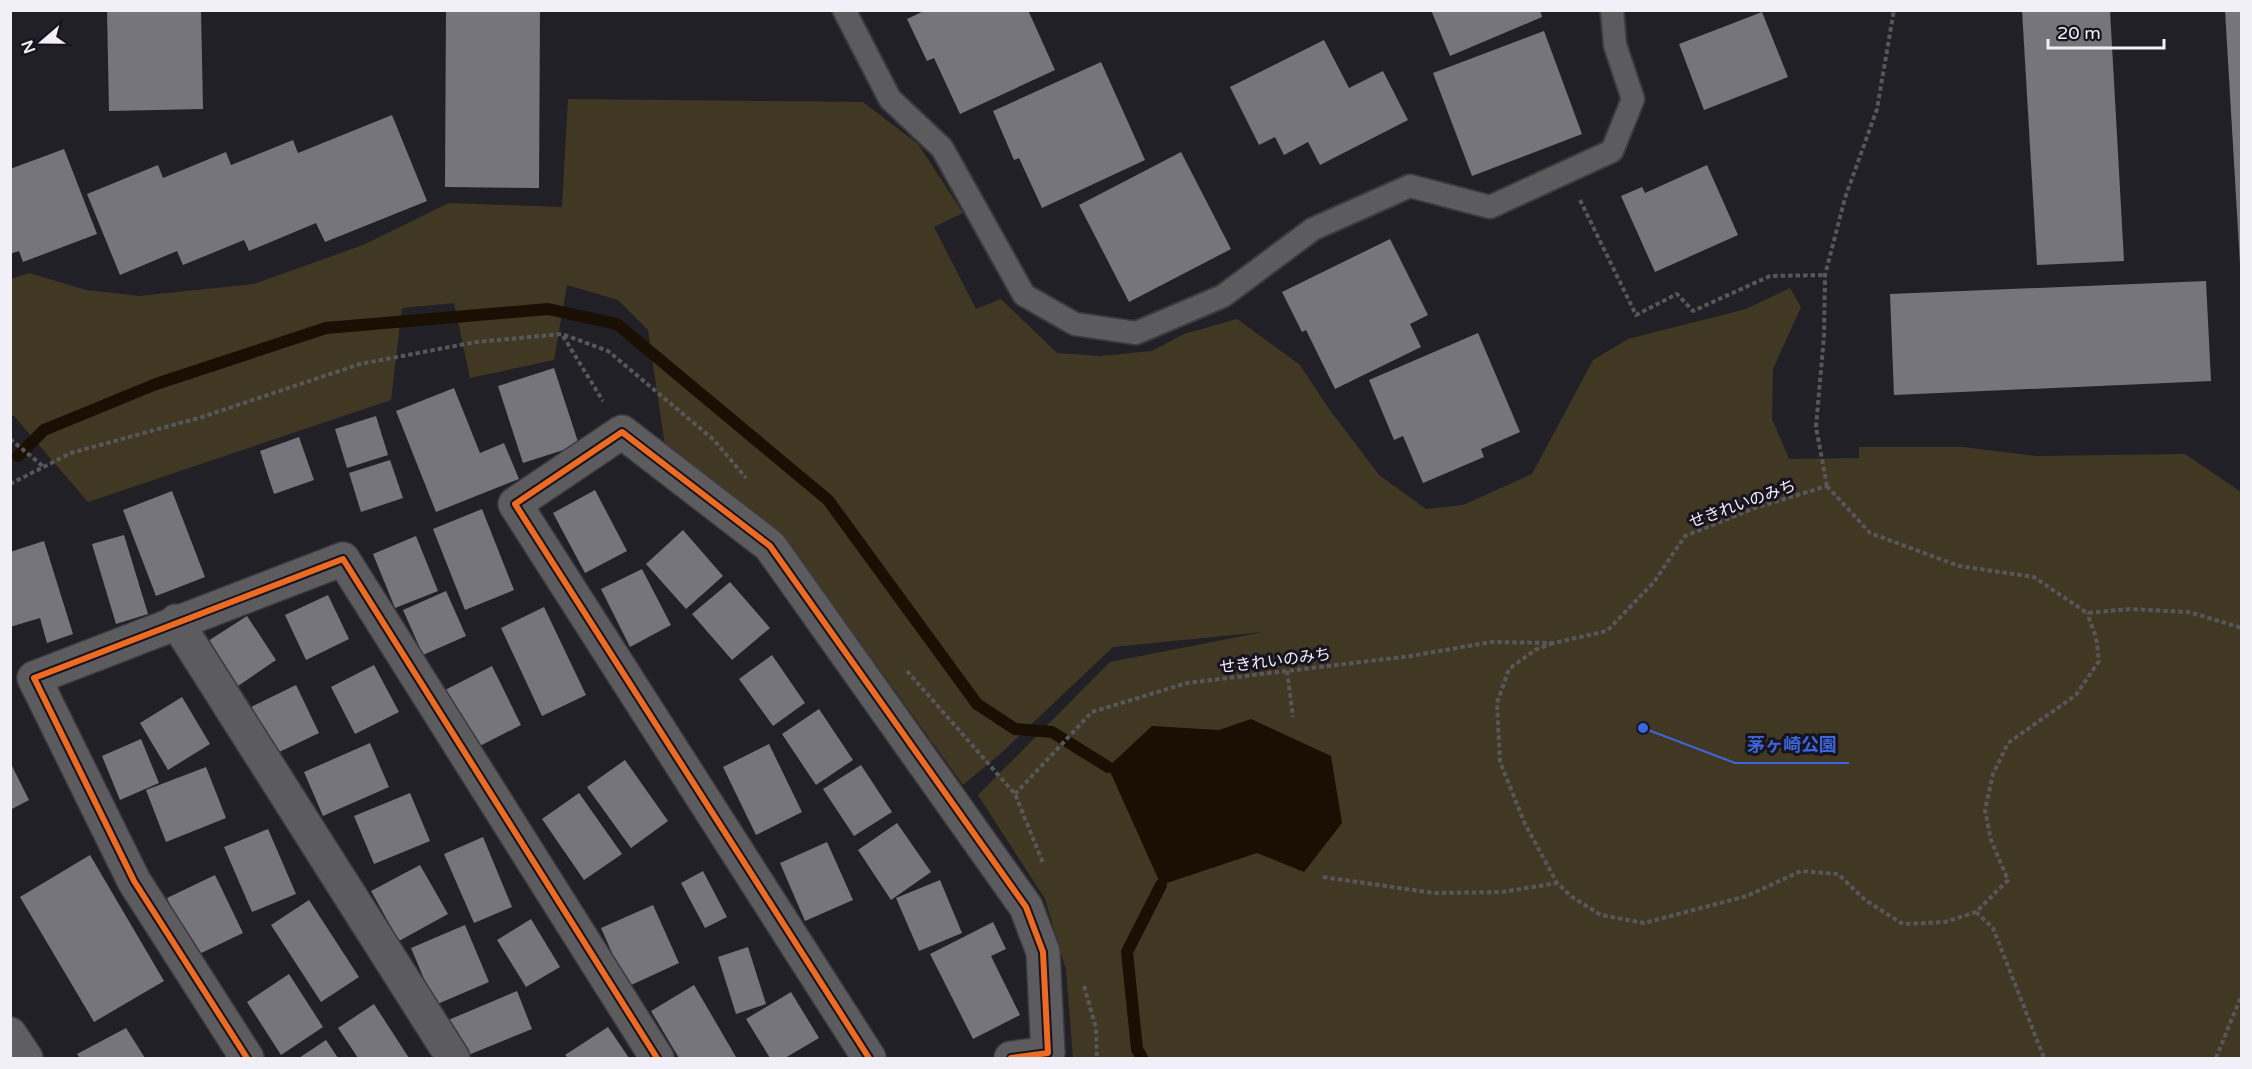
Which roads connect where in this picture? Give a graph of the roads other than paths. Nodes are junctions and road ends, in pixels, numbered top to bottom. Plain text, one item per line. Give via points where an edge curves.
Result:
1 (844, 10) edge
2 (1612, 10) edge
3 (176, 621) junction
4 (10, 1034) edge
5 (26, 1059) edge
6 (247, 1059) edge
7 (453, 1059) edge
8 (657, 1059) edge
9 (869, 1059) edge
10 (1011, 1059) edge

1 - 2 lane via 890,99 942,148 1024,295 1075,324 1136,333 1223,296 1313,229 1410,186 1490,207 1612,152 1633,99 1615,45
3 - 6 street via 34,678 134,881
3 - 7 street
3 - 8 street via 343,559
4 - 5 street
9 - 10 street via 514,504 622,432 770,546 1026,908 1043,952 1048,1053

